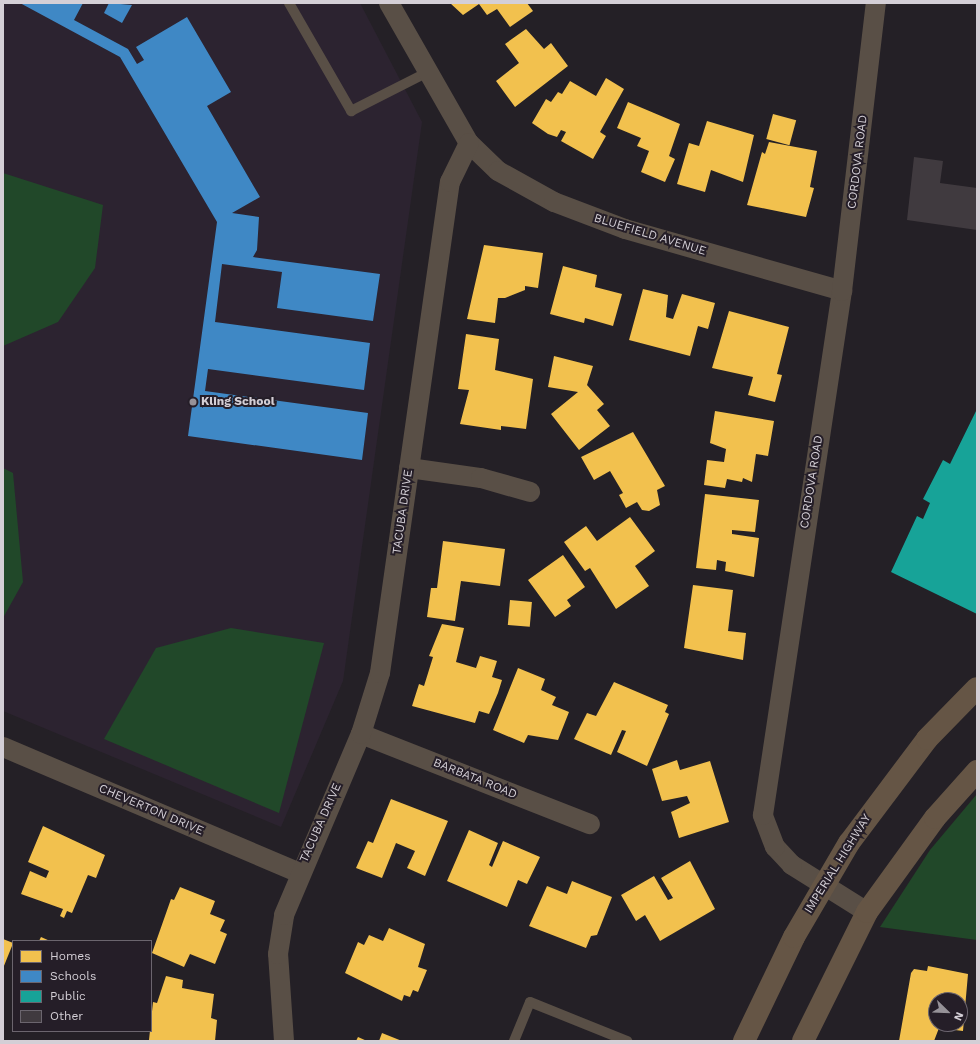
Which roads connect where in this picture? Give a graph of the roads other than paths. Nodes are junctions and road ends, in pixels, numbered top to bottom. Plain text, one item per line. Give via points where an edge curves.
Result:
1 (289, 3) edge
2 (389, 3) edge
3 (876, 3) edge
4 (428, 72) junction
5 (469, 143) junction
6 (842, 291) junction
7 (409, 468) junction
8 (530, 492) dead end
9 (977, 688) edge
10 (360, 734) junction
11 (4, 750) edge
12 (977, 771) edge
13 (590, 824) dead end
14 (300, 873) junction
15 (824, 885) junction
16 (867, 912) junction
17 (284, 1041) edge
18 (514, 1041) edge
19 (628, 1041) edge
20 (744, 1041) edge
21 (803, 1041) edge

1 - 4 lane via 351,111
2 - 4 street, BLUEFIELD AVENUE
3 - 6 street, CORDOVA ROAD
4 - 5 street, BLUEFIELD AVENUE
5 - 6 street, BLUEFIELD AVENUE via 498,171 554,202 625,229
5 - 7 street, TACUBA DRIVE via 450,182
6 - 15 street, CORDOVA ROAD via 763,815 775,846 792,865
7 - 8 street via 481,478
7 - 10 street, TACUBA DRIVE via 380,673
9 - 15 main road, IMPERIAL HIGHWAY via 927,739 886,791
10 - 13 street, BARBATA ROAD
10 - 14 street, TACUBA DRIVE
11 - 14 street, CHEVERTON DRIVE
12 - 16 main road via 935,818
14 - 17 street, TACUBA DRIVE via 284,915 278,954
15 - 16 street, CORDOVA ROAD
15 - 20 main road, IMPERIAL HIGHWAY via 775,974
16 - 21 main road
18 - 19 lane via 530,1002

